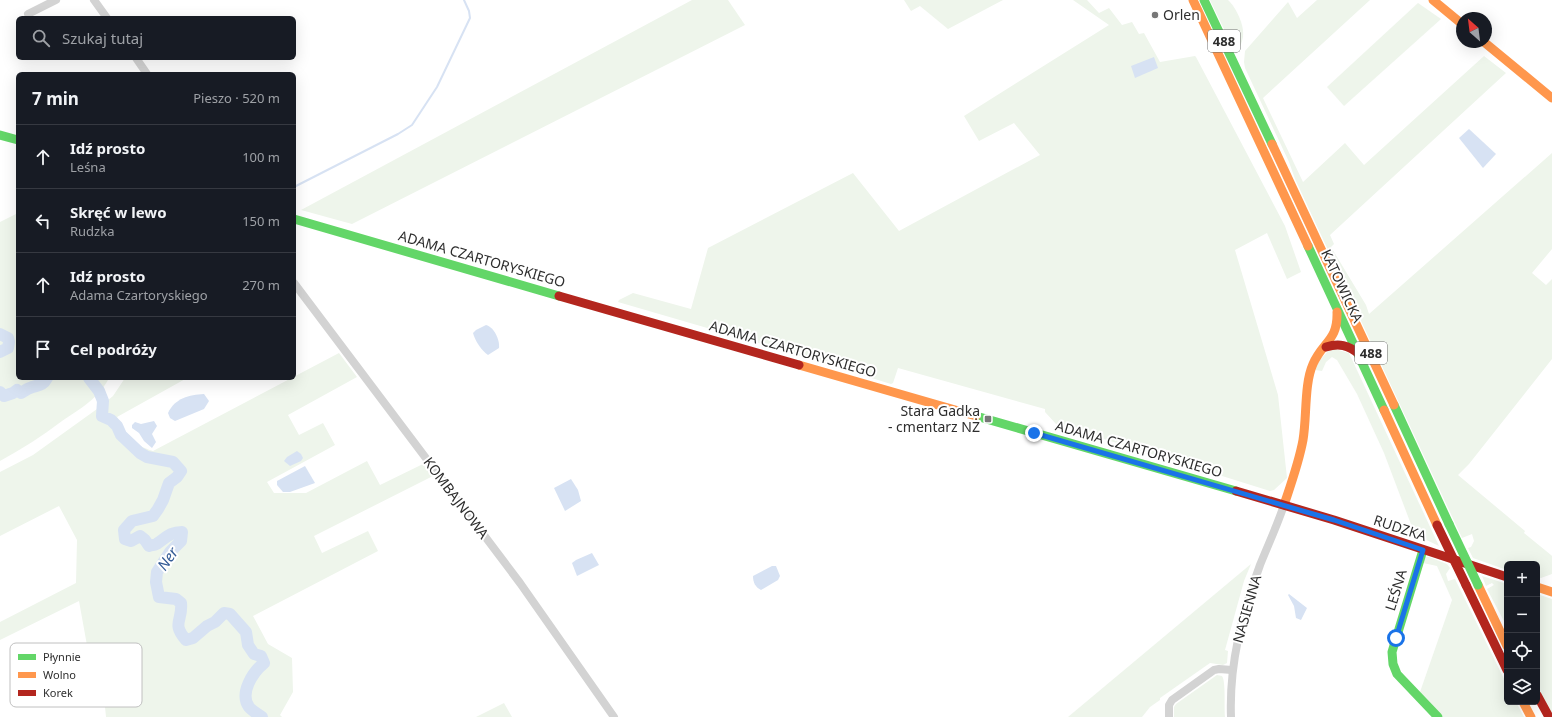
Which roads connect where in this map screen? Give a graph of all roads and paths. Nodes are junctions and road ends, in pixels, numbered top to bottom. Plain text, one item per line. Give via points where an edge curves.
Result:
1 (56, 0) edge
2 (94, 0) edge
3 (1193, 0) edge
4 (1204, 0) edge
5 (1433, 0) edge
6 (28, 14) dead end
7 (106, 16) edge
8 (1456, 19) edge
9 (1491, 48) edge
10 (138, 60) edge
11 (146, 72) edge
12 (1552, 98) edge
13 (0, 135) edge
14 (16, 139) edge
15 (296, 220) edge
16 (296, 286) edge
17 (1337, 307) junction
18 (1326, 347) junction
19 (1359, 354) junction
20 (1284, 505) junction
21 (1423, 550) junction
22 (1504, 577) edge
23 (1540, 588) edge
24 (1552, 592) edge
25 (1489, 609) junction
26 (1504, 633) edge
27 (1504, 640) edge
28 (1507, 669) edge
29 (1232, 670) junction
30 (1540, 700) edge
31 (1525, 705) edge
32 (1537, 705) edge
33 (614, 717) edge
34 (1169, 717) edge
35 (1231, 717) edge
36 (1438, 717) edge
37 (1531, 717) edge
38 (1543, 717) edge
39 (1549, 717) edge

1 - 6 street
2 - 7 street
3 - 17 main road, KATOWICKA / 488
4 - 25 main road, KATOWICKA / 488, bridge
5 - 8 main road
9 - 12 main road
10 - 11 street
13 - 14 main road
15 - 20 main road, ADAMA CZARTORYSKIEGO
16 - 33 street, KOMBAJNOWA via 515,577
17 - 18 main road via 1337,328
17 - 19 main road, KATOWICKA / 488
18 - 19 main road via 1344,345
18 - 20 main road via 1311,369 1303,440
19 - 28 main road, KATOWICKA / 488, bridge
20 - 21 main road, RUDZKA
20 - 29 street, NASIENNA via 1260,565 1242,622
21 - 22 main road, RUDZKA
21 - 36 main road, LEŚNA via 1392,652 1393,664 1397,674
23 - 24 main road
25 - 26 main road
25 - 27 main road, KATOWICKA / 488
29 - 34 street via 1214,670 1172,700 1169,705
29 - 35 street, NASIENNA
30 - 39 main road
31 - 37 main road
32 - 38 main road

